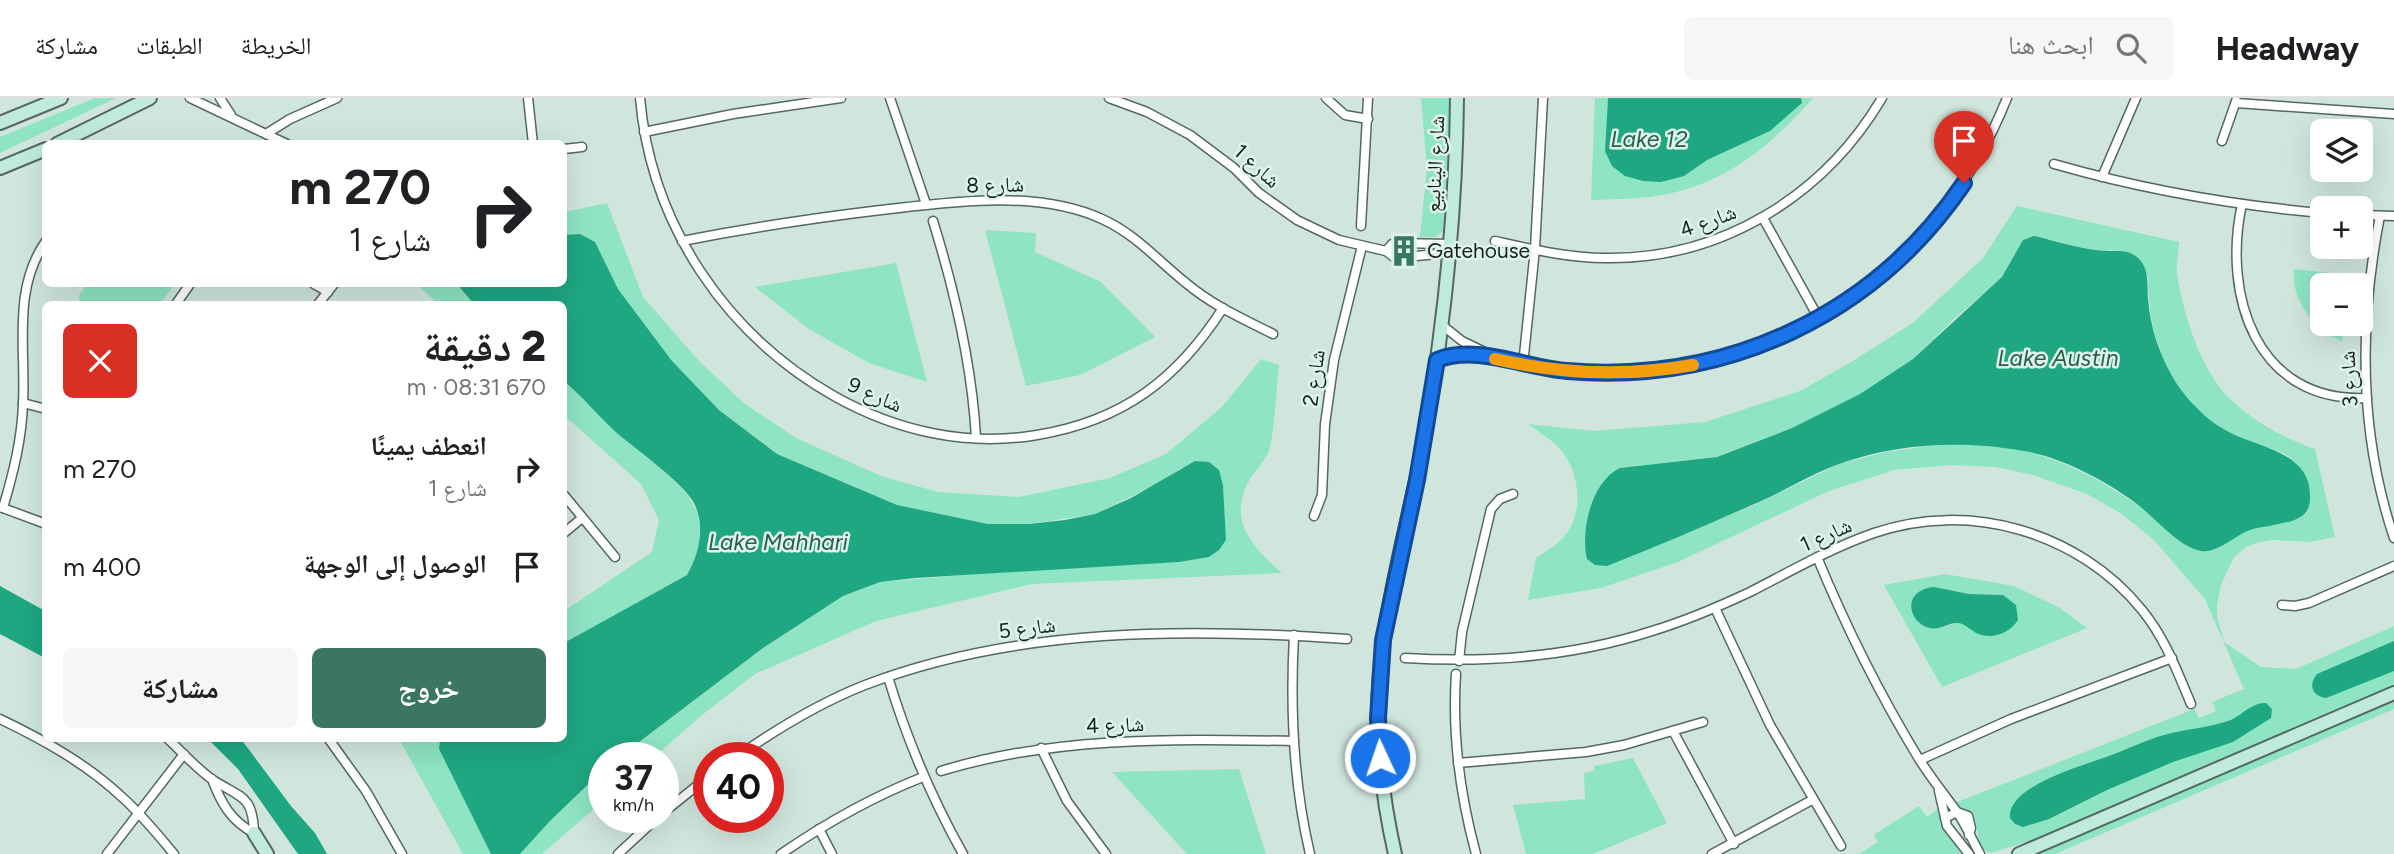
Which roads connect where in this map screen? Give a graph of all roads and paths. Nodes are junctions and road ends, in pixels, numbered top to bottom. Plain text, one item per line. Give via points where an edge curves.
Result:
1 (61, 98) edge
2 (150, 98) edge
3 (190, 98) edge
4 (220, 98) edge
5 (337, 98) edge
6 (528, 98) edge
7 (640, 98) edge
8 (841, 98) edge
9 (890, 98) edge
10 (1109, 98) edge
11 (1326, 98) edge
12 (1368, 98) edge
13 (1457, 98) edge
14 (1543, 98) edge
15 (1882, 98) edge
16 (2007, 98) edge
17 (2136, 98) edge
18 (2236, 100) edge
19 (2394, 114) edge
20 (1368, 119) junction
21 (236, 120) junction
22 (0, 122) edge
23 (644, 132) junction
24 (266, 134) junction
25 (65, 140) edge
26 (279, 140) edge
27 (533, 140) edge
28 (2222, 141) dead end
29 (582, 147) dead end
30 (567, 149) edge
31 (42, 151) edge
32 (2054, 164) dead end
33 (0, 168) edge
34 (2102, 177) junction
35 (926, 204) junction
36 (2242, 204) junction
37 (2310, 212) edge
38 (2373, 216) edge
39 (2380, 216) junction
40 (2394, 216) edge
41 (1763, 218) junction
42 (933, 221) dead end
43 (1361, 226) dead end
44 (681, 241) junction
45 (1495, 241) dead end
46 (1362, 246) junction
47 (42, 248) edge
48 (1449, 249) junction
49 (1535, 249) junction
50 (1386, 251) junction
51 (319, 287) edge
52 (332, 287) edge
53 (328, 292) junction
54 (320, 301) edge
55 (1223, 308) junction
56 (1818, 317) junction
57 (1442, 325) junction
58 (1273, 334) dead end
59 (1437, 360) junction
60 (1501, 360) junction
61 (1523, 365) junction
62 (2367, 398) junction
63 (23, 403) junction
64 (42, 408) edge
65 (976, 438) junction
66 (1513, 494) dead end
67 (567, 499) edge
68 (1, 508) edge
69 (1314, 516) dead end
70 (582, 518) junction
71 (42, 523) edge
72 (567, 530) edge
73 (2394, 538) edge
74 (615, 557) dead end
75 (1817, 558) junction
76 (2394, 566) edge
77 (2281, 606) dead end
78 (1715, 608) junction
79 (1294, 635) junction
80 (1347, 639) dead end
81 (1405, 658) dead end
82 (2172, 658) junction
83 (1459, 660) junction
84 (1457, 674) dead end
85 (888, 677) junction
86 (2394, 693) edge
87 (2191, 704) dead end
88 (0, 719) edge
89 (1703, 722) dead end
90 (1673, 731) junction
91 (42, 740) edge
92 (1294, 741) junction
93 (46, 742) edge
94 (171, 742) edge
95 (331, 742) edge
96 (760, 742) edge
97 (1041, 748) junction
98 (184, 754) junction
99 (1920, 760) junction
100 (1458, 763) junction
101 (941, 771) dead end
102 (923, 777) junction
103 (212, 779) junction
104 (1938, 788) junction
105 (693, 789) edge
106 (679, 800) edge
107 (1812, 800) junction
108 (1957, 812) junction
109 (139, 813) junction
110 (1945, 818) junction
111 (819, 829) junction
112 (254, 833) junction
113 (641, 833) edge
114 (1970, 834) junction
115 (1957, 840) junction
116 (1734, 844) junction
117 (1841, 846) dead end
118 (107, 854) edge
119 (174, 854) edge
120 (267, 854) edge
121 (402, 854) edge
122 (618, 854) edge
123 (781, 854) edge
124 (832, 854) edge
125 (963, 854) edge
126 (1106, 854) edge
127 (1310, 854) edge
128 (1395, 854) edge
129 (1476, 854) edge
130 (1712, 854) edge
131 (1969, 854) edge
132 (1980, 854) edge
133 (2019, 854) edge

1 - 22 street
2 - 25 street
3 - 21 street
4 - 21 street
5 - 24 street
6 - 27 street
7 - 23 street, شارع 9
8 - 23 street
9 - 35 street
10 - 46 street, شارع 1 via 1190,135 1297,220
11 - 20 street via 1345,115
12 - 20 street
13 - 48 street, شارع الينابيع
14 - 49 street
15 - 41 street, شارع 4 via 1836,161
16 - 56 street via 1971,171 1934,224 1881,276
17 - 34 street
18 - 19 street
18 - 28 street
20 - 43 street
21 - 24 street
23 - 44 street, شارع 9
24 - 26 street
29 - 30 street
31 - 33 street
32 - 34 street
34 - 36 street
35 - 44 street, شارع 8
35 - 55 street, شارع 8 via 1013,201 1068,207 1130,234 1185,283
36 - 37 street
36 - 62 street via 2236,277 2243,310 2257,341 2284,372 2305,386 2342,398
38 - 39 street
39 - 40 street
39 - 62 street, شارع 3 via 2367,304
41 - 49 street, شارع 4 via 1710,242 1650,256 1588,257
41 - 56 street
42 - 65 street via 963,339
44 - 65 street, شارع 9 via 737,320 814,384 898,425
45 - 49 street, شارع 4
46 - 50 street, شارع 1
46 - 69 street, شارع 2 via 1334,360 1322,495
47 - 63 street via 24,298
48 - 50 street, شارع 1 via 1398,258
48 - 50 street, شارع 1 via 1398,243
48 - 57 street, شارع الينابيع
49 - 61 street
51 - 53 street
52 - 53 street
53 - 54 street
55 - 58 street, شارع 8
55 - 65 street, شارع 9 via 1168,377 1125,406 1050,433
56 - 61 street via 1745,351 1666,370 1598,373
57 - 59 street, شارع الينابيع
57 - 60 street via 1462,341
59 - 60 street via 1464,354
59 - 128 street, شارع الينابيع via 1379,679 1380,758
60 - 61 street
62 - 73 street, شارع 3 via 2374,455
63 - 64 street
63 - 68 street via 16,459
66 - 83 street via 1500,499 1489,516
67 - 70 street
68 - 71 street
70 - 72 street
70 - 74 street
75 - 78 street, شارع 1
75 - 82 street, شارع 1 via 1875,532 1914,523 1973,520 2022,530 2066,548 2103,572 2142,610
75 - 99 street via 1861,653
76 - 77 street via 2309,603
78 - 83 street, شارع 1 via 1651,632 1585,648
78 - 107 street
79 - 80 street, شارع 5
79 - 85 street, شارع 5 via 1108,637 1047,643 961,655
79 - 92 street
81 - 83 street, شارع 1
82 - 87 street, شارع 1
82 - 99 street via 2011,719
84 - 100 street
85 - 96 street, شارع 5 via 792,721
85 - 102 street
86 - 133 street
88 - 91 street
89 - 90 street
90 - 100 street via 1586,752
90 - 116 street
92 - 97 street, شارع 4 via 1146,741
92 - 127 street
93 - 109 street
94 - 98 street
95 - 121 street
97 - 101 street, شارع 4
97 - 126 street via 1068,802
98 - 103 street
98 - 109 street
99 - 104 street
100 - 129 street
102 - 111 street via 869,800
102 - 125 street
103 - 112 street via 229,814
103 - 112 street via 248,802
104 - 108 street
104 - 110 street
105 - 106 street
107 - 116 street
107 - 117 street
108 - 110 street
108 - 114 street via 1968,816
109 - 118 street
109 - 119 street
110 - 115 street
111 - 123 street
111 - 124 street
112 - 120 street
113 - 122 street
114 - 115 street
114 - 132 street
115 - 131 street
116 - 130 street

